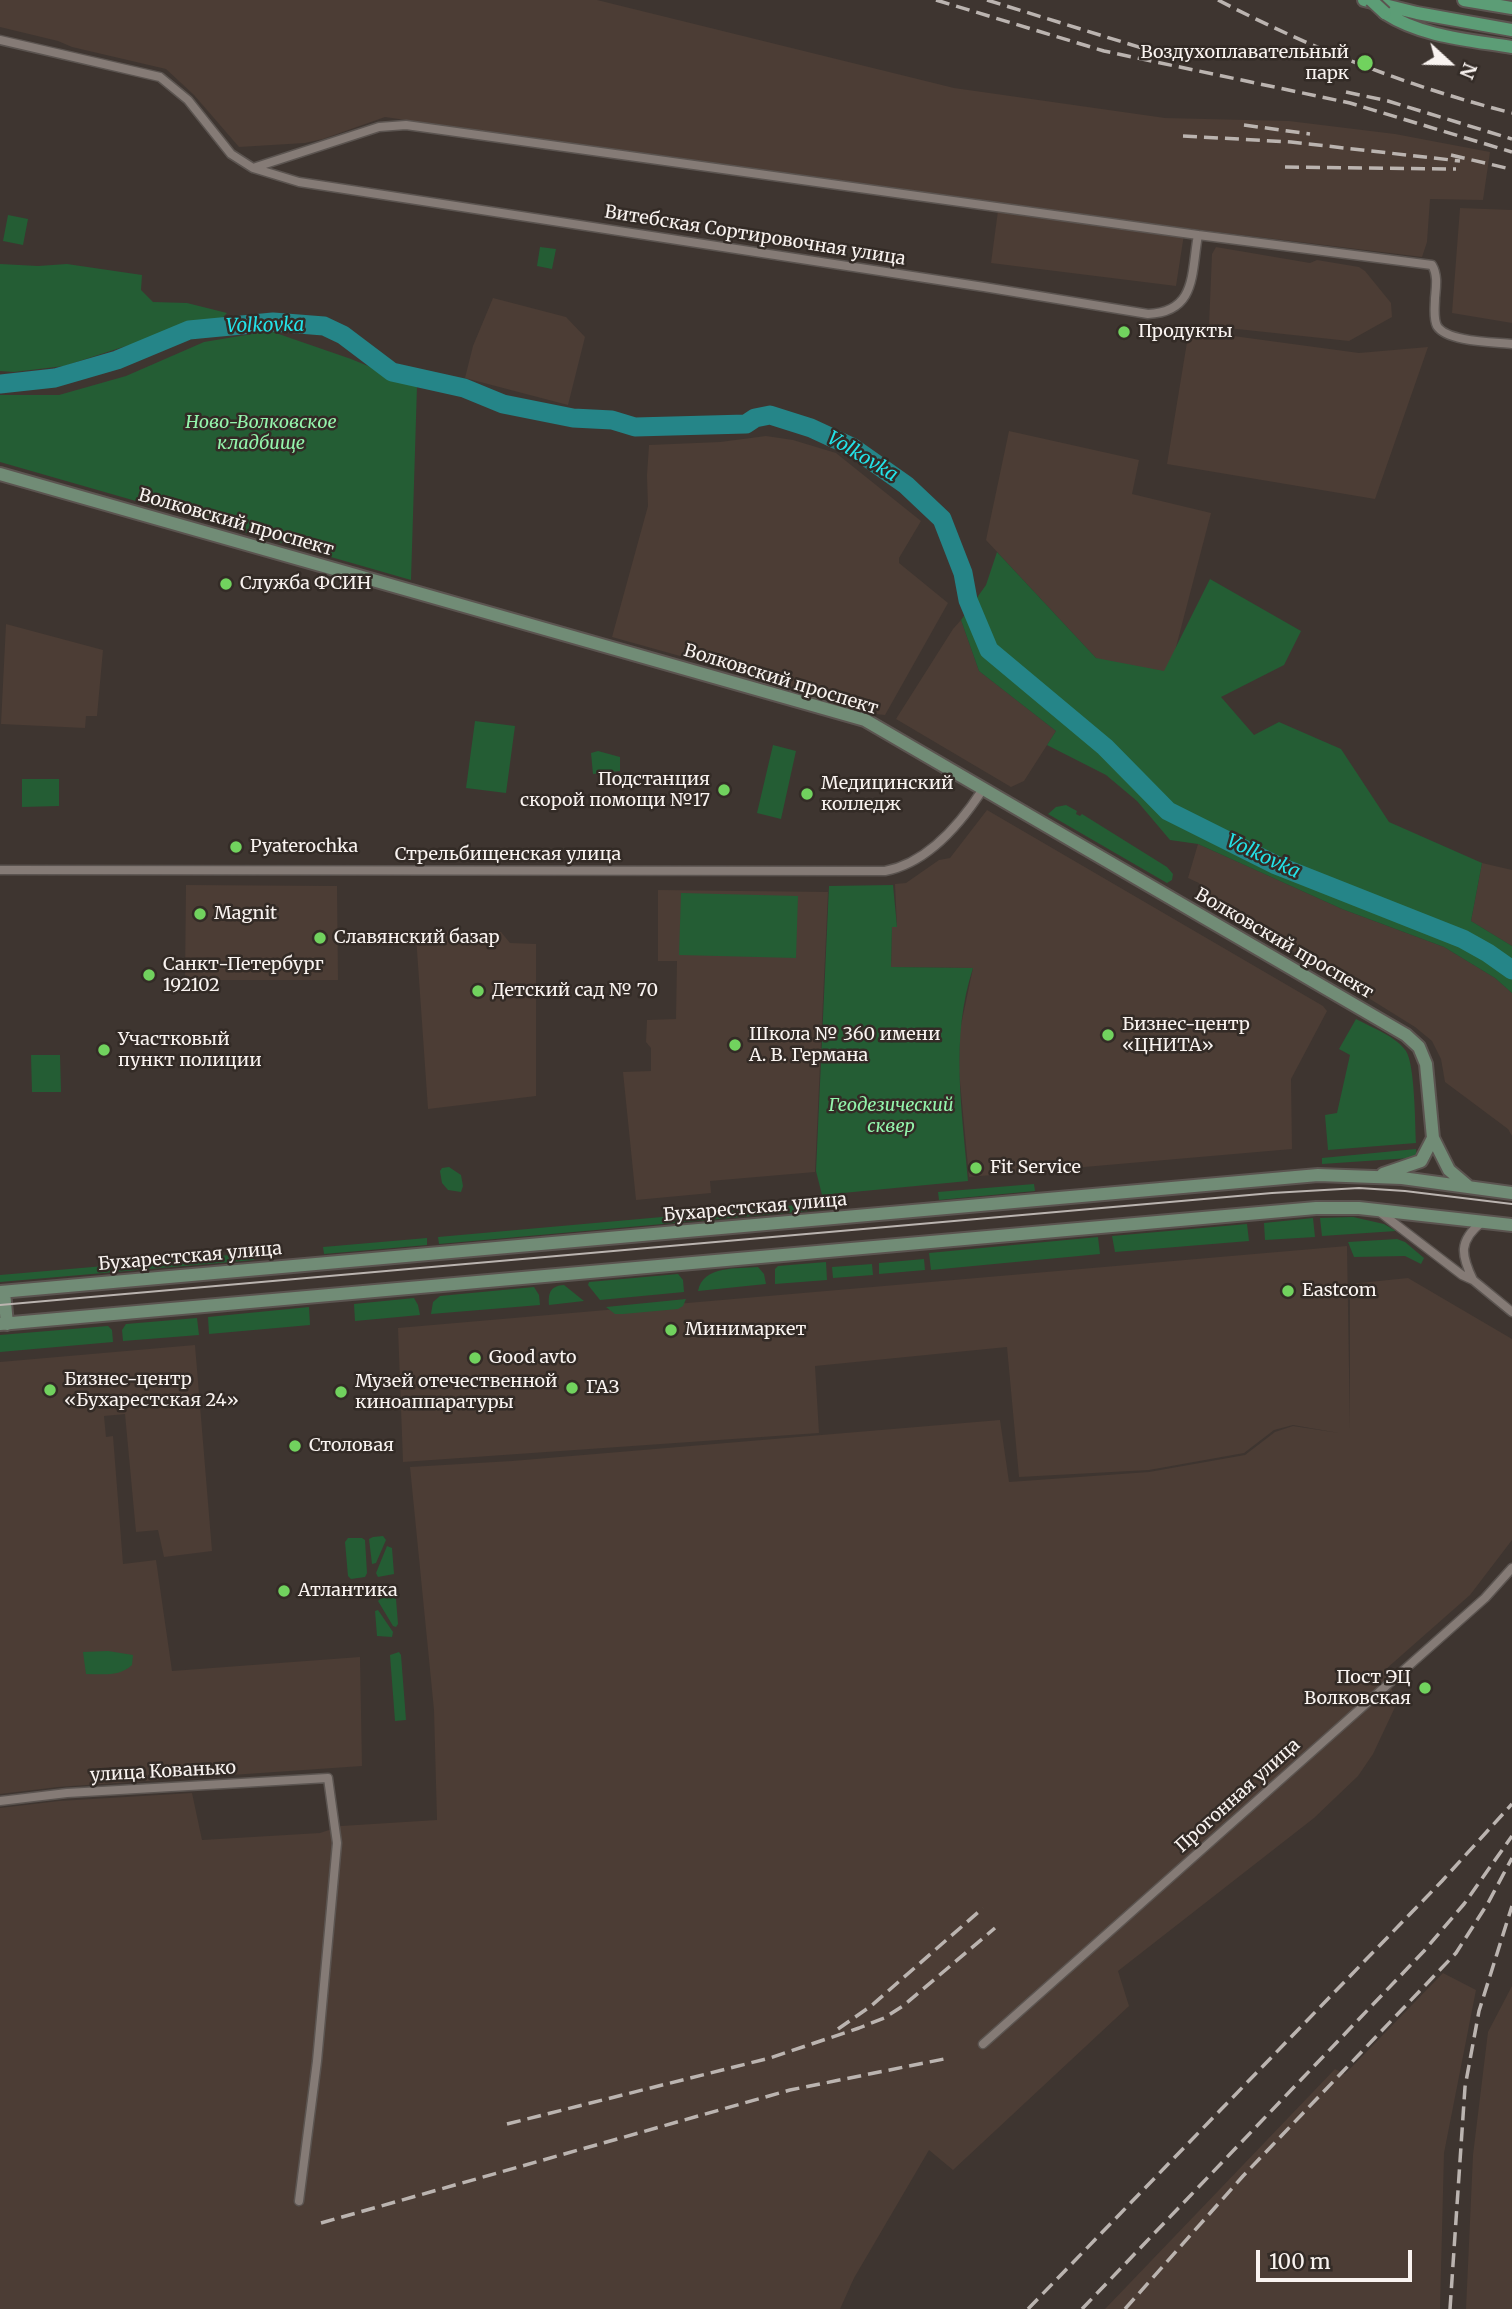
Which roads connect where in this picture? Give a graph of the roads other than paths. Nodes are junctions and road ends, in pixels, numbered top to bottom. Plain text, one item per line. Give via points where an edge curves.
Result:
1 (1364, 0) edge
2 (1371, 0) edge
3 (1464, 0) edge
4 (1512, 8) edge
5 (1512, 30) edge
6 (0, 40) edge
7 (1509, 46) edge
8 (253, 168) junction
9 (1198, 235) junction
10 (1512, 344) edge
11 (0, 474) edge
12 (983, 789) junction
13 (0, 870) edge
14 (1433, 1138) junction
15 (1375, 1176) junction
16 (1469, 1187) junction
17 (1512, 1193) edge
18 (1378, 1211) junction
19 (1483, 1221) junction
20 (1512, 1225) edge
21 (1473, 1280) junction
22 (2, 1292) edge
23 (1512, 1312) edge
24 (3, 1324) edge
25 (1512, 1568) edge
26 (0, 1801) edge
27 (983, 2044) dead end
28 (299, 2201) dead end

1 - 5 main road
2 - 7 main road, bridge via 1409,27
3 - 4 main road
6 - 8 street, Витебская Сортировочная улица via 160,77 188,100 231,154
8 - 9 street via 379,127 406,125
8 - 9 street, Витебская Сортировочная улица via 299,182 1148,314 1171,311 1184,300
9 - 10 street via 1432,265 1437,326 1454,337
11 - 12 main road, Волковский проспект via 857,718
12 - 13 street, Стрельбищенская улица via 941,842 885,871
12 - 14 main road, Волковский проспект via 1406,1035 1419,1047 1426,1064
14 - 15 main road via 1421,1161
14 - 16 main road, Волковский проспект via 1450,1170
15 - 16 main road, Бухарестская улица
15 - 22 main road, Бухарестская улица via 1318,1175
16 - 17 main road, Бухарестская улица
18 - 19 main road
18 - 21 street
18 - 24 main road via 1267,1212
19 - 20 main road
19 - 21 street via 1464,1243 1463,1256
21 - 23 street
22 - 24 main road
25 - 27 street, Прогонная улица via 1485,1598
26 - 28 street, улица Кованько via 328,1778 337,1843

